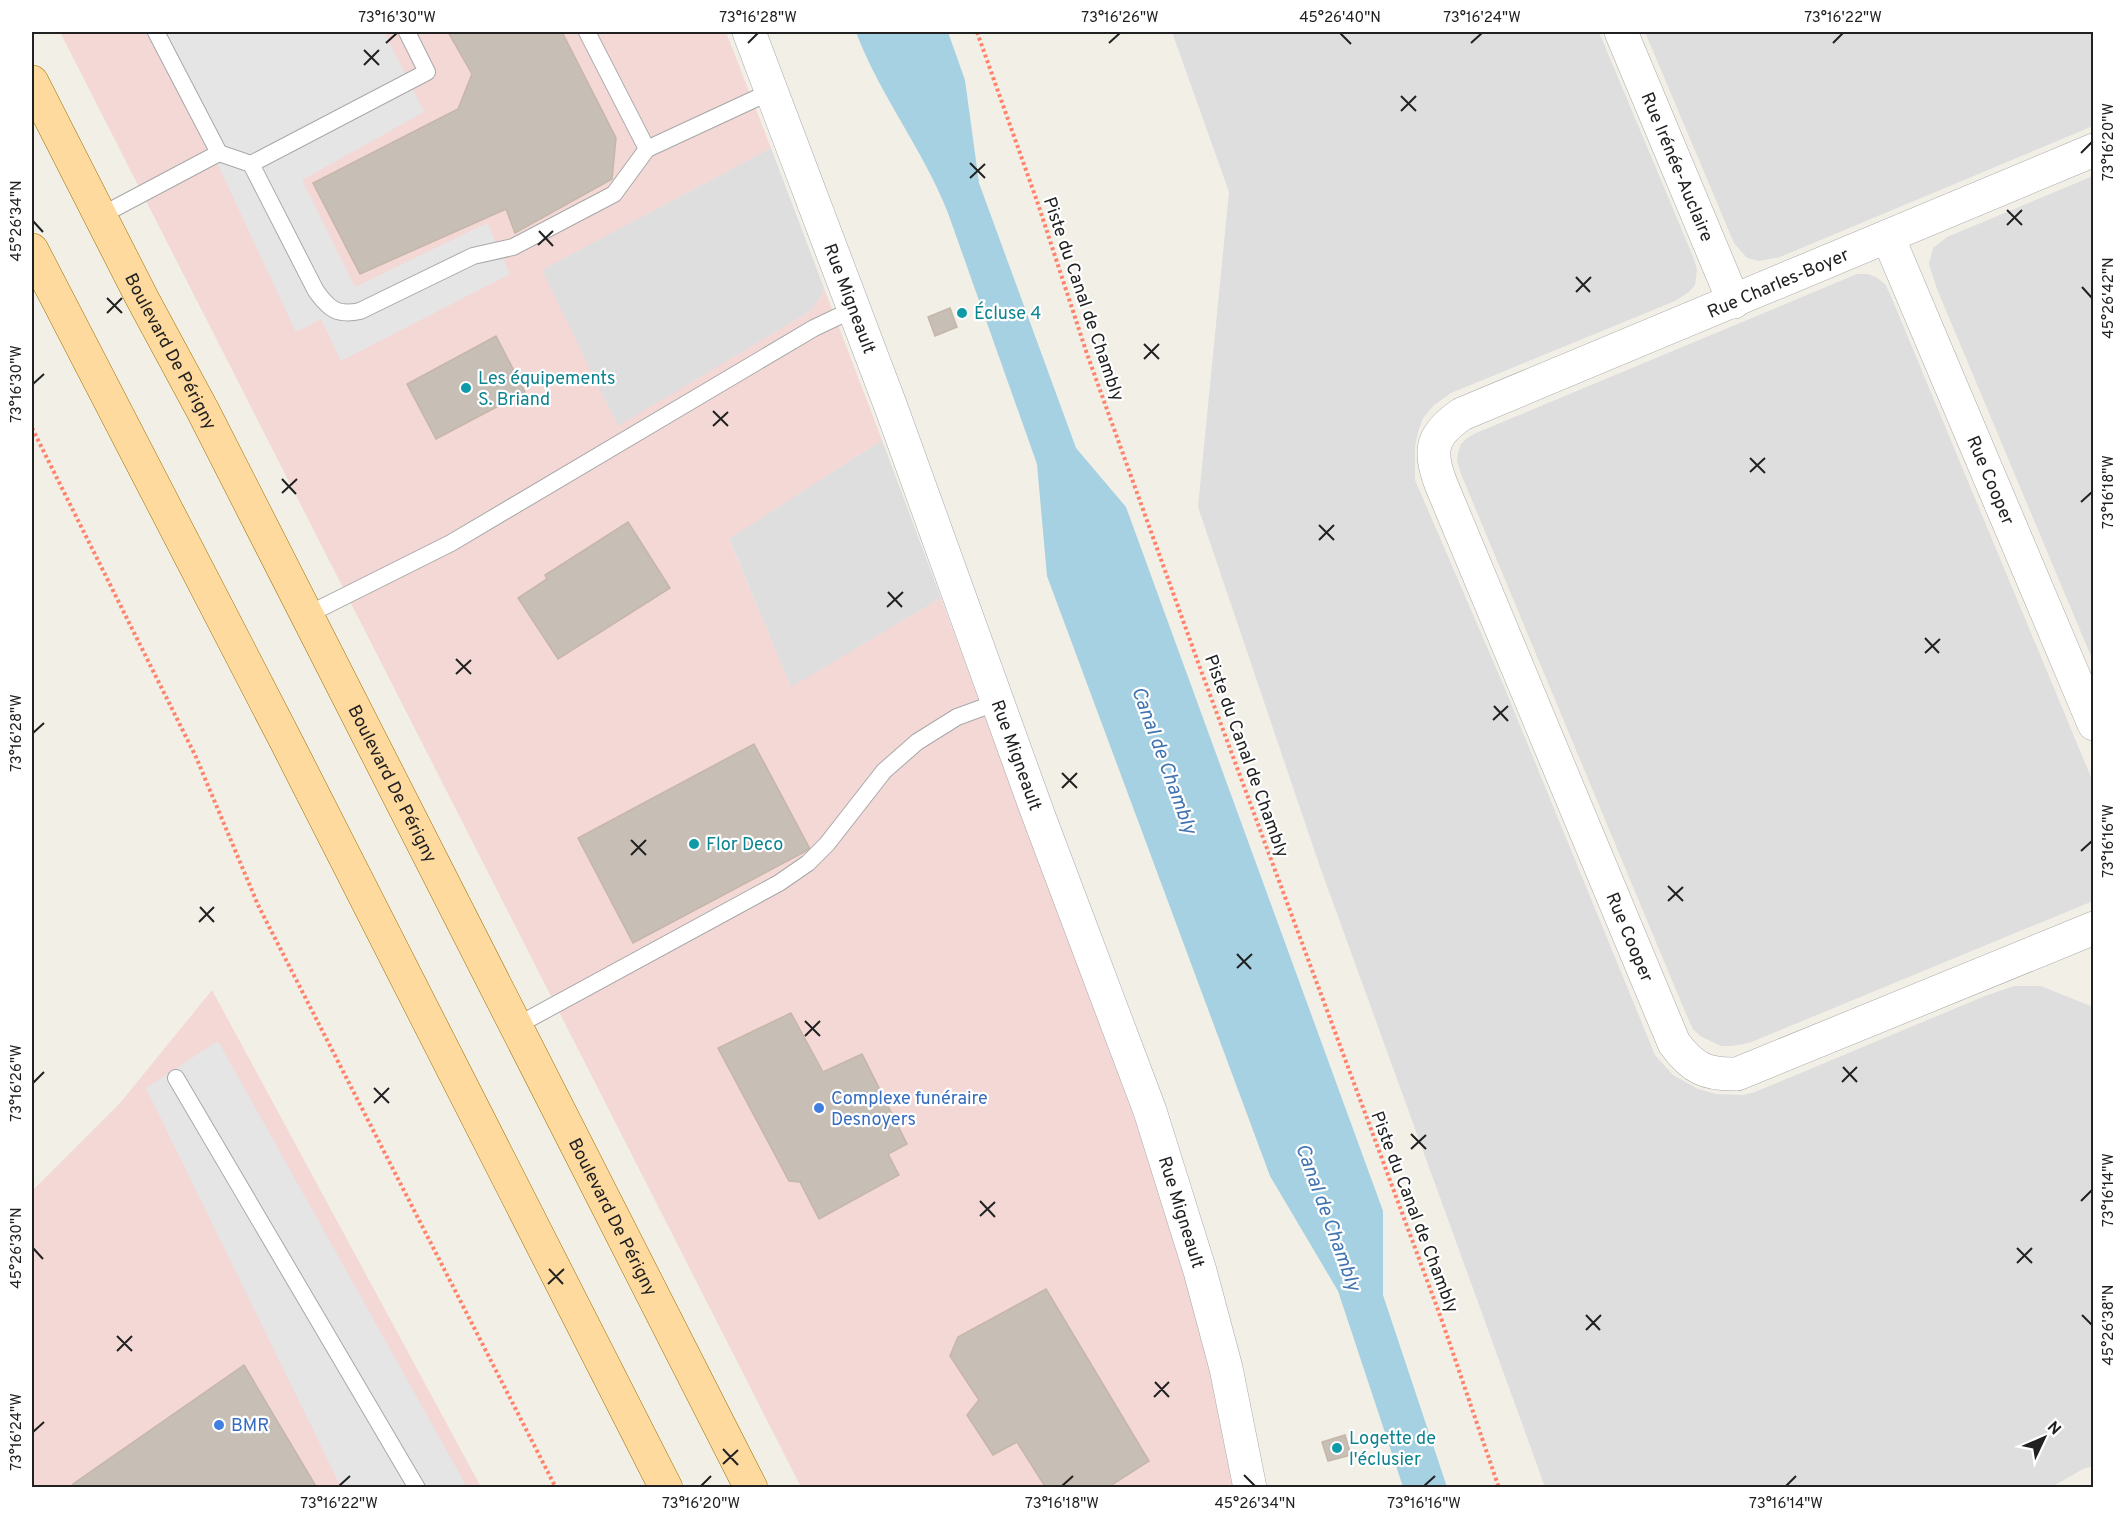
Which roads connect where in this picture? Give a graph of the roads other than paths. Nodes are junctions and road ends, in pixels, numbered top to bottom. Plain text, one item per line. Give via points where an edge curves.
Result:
1 (156, 32) edge
2 (407, 32) edge
3 (587, 32) edge
4 (749, 32) edge
5 (1621, 32) edge
6 (32, 82) edge
7 (772, 91) junction
8 (646, 149) junction
9 (2094, 150) edge
10 (219, 153) junction
11 (251, 164) junction
12 (100, 216) junction
13 (1888, 237) junction
14 (32, 250) edge
15 (1734, 302) junction
16 (854, 309) junction
17 (1461, 414) joint
18 (307, 615) junction
19 (998, 702) junction
20 (2094, 724) edge
21 (2094, 928) edge
22 (516, 1026) junction
23 (176, 1077) dead end
24 (417, 1488) edge
25 (666, 1488) edge
26 (751, 1488) edge
27 (1250, 1488) edge

1 - 10 lane
2 - 11 lane via 427,72
3 - 8 lane
4 - 7 street, Rue Migneault
5 - 15 street, Rue Irénée-Auclaire
6 - 12 main road, Boulevard De Périgny
7 - 8 lane
7 - 16 street, Rue Migneault
8 - 11 lane via 614,194 513,247 473,256 347,314 335,311 316,291
9 - 13 street, Rue Charles-Boyer
10 - 11 lane
10 - 12 lane
12 - 18 main road, Boulevard De Périgny
13 - 15 street, Rue Charles-Boyer
13 - 20 street, Rue Cooper
14 - 25 main road
15 - 17 street, Rue Charles-Boyer
16 - 18 lane via 814,328 451,543
16 - 19 street, Rue Migneault
17 - 21 street, Rue Cooper via 1439,436 1432,454 1433,465 1674,1043 1691,1063 1710,1073 1737,1074
18 - 22 main road, Boulevard De Périgny
19 - 22 lane via 957,717 916,742 884,771 828,844 779,883
19 - 27 street, Rue Migneault via 1150,1111 1226,1368
22 - 26 main road, Boulevard De Périgny
23 - 24 lane

